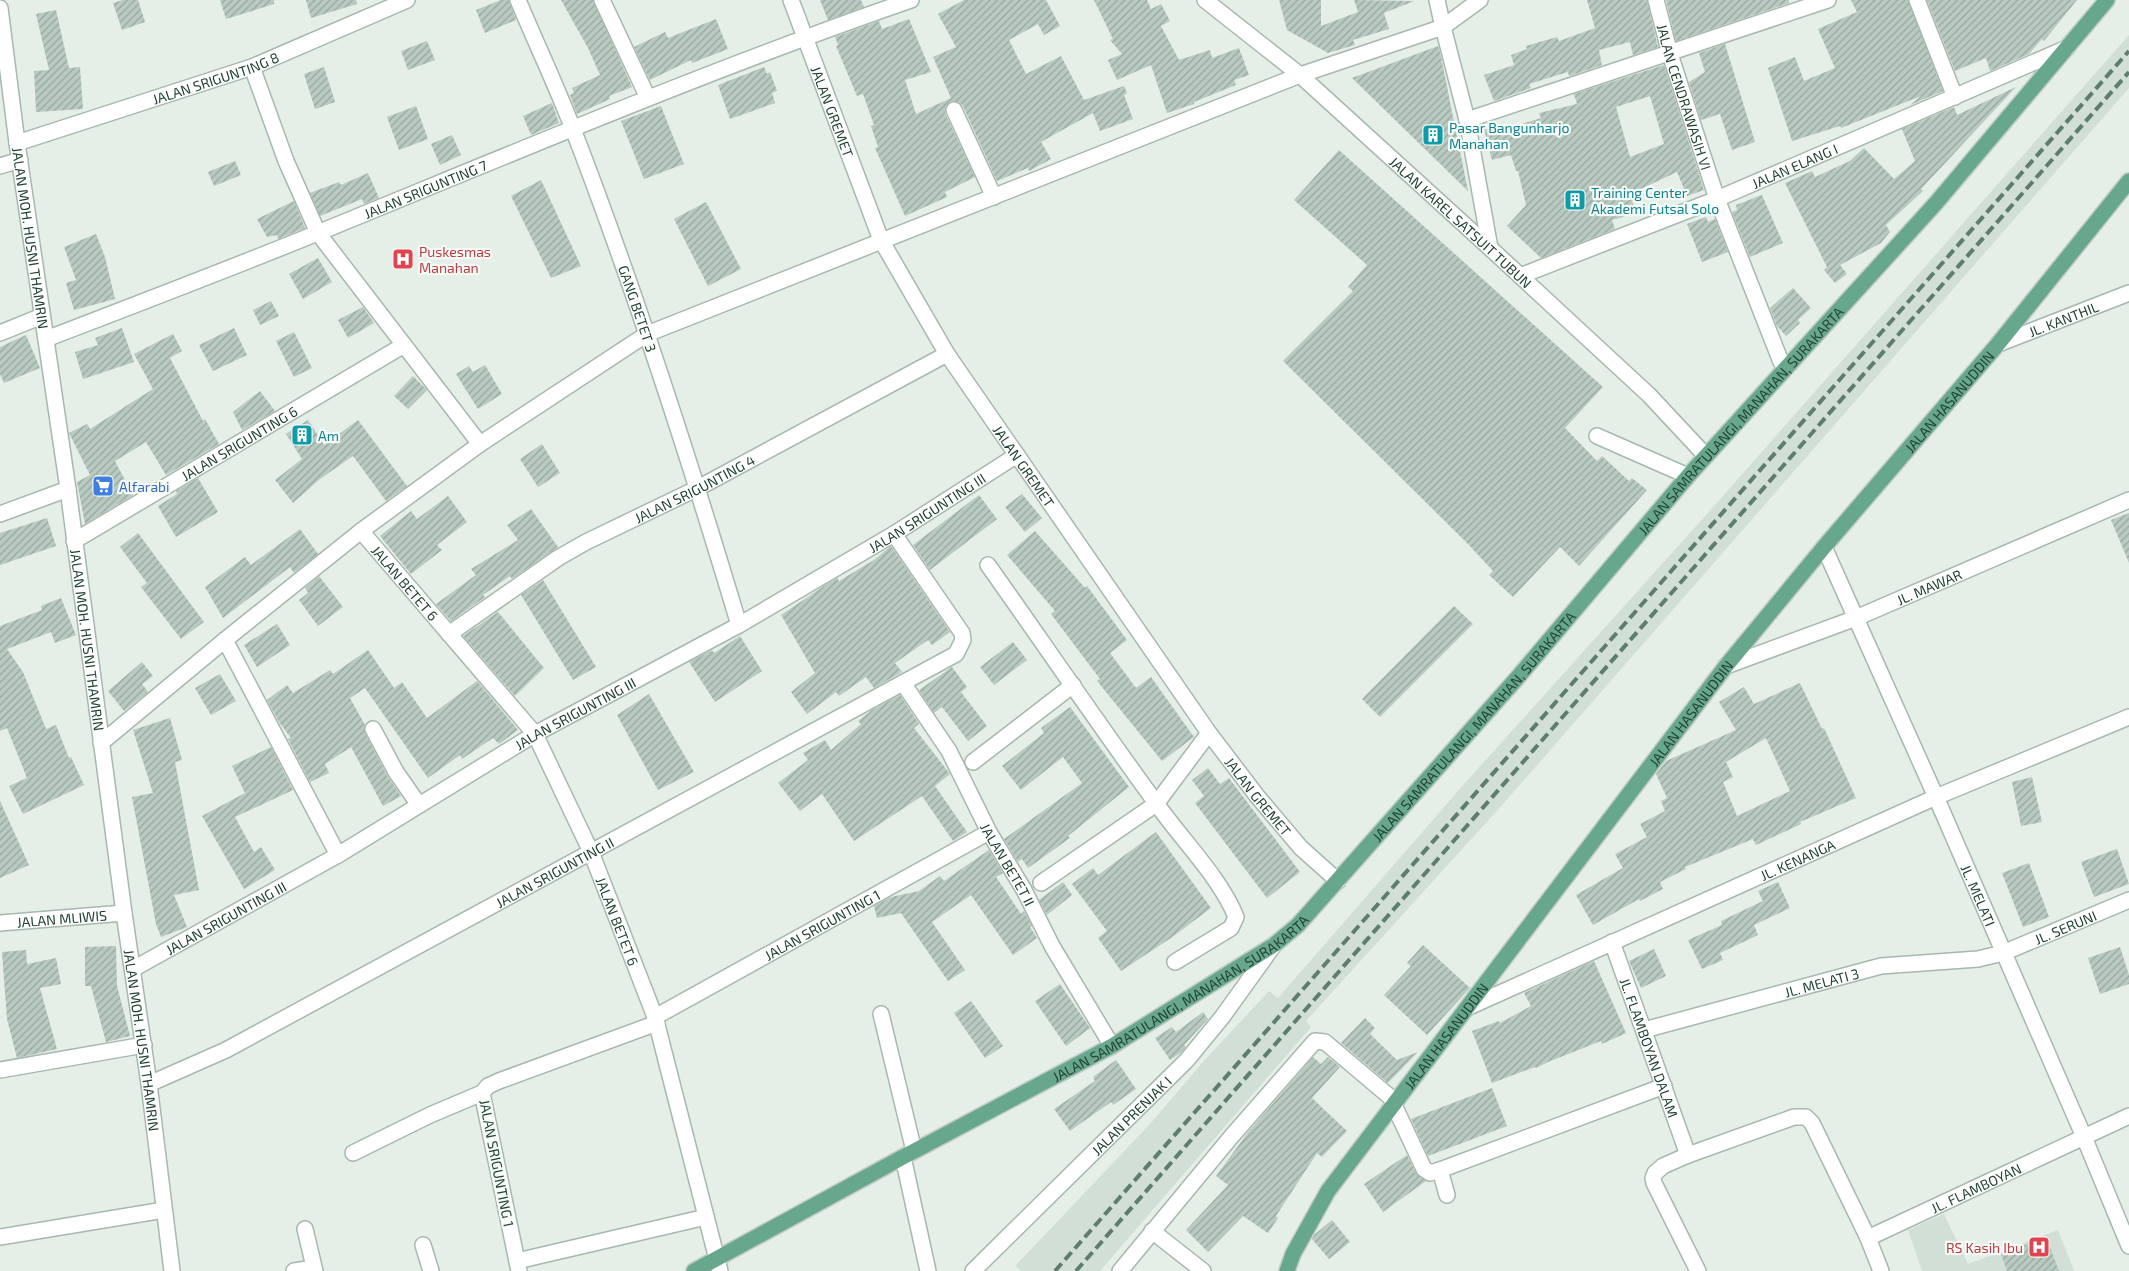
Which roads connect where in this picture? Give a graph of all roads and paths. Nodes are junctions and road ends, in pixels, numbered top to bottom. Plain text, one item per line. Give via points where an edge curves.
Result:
1 (407, 0) edge
2 (518, 0) edge
3 (602, 0) edge
4 (792, 0) edge
5 (911, 0) edge
6 (1205, 0) edge
7 (1437, 0) edge
8 (1480, 0) edge
9 (1656, 0) edge
10 (1828, 0) edge
11 (1917, 0) edge
12 (2107, 0) edge
13 (0, 8) edge
14 (1442, 25) junction
15 (804, 37) junction
16 (2067, 48) junction
17 (1670, 54) junction
18 (252, 67) junction
19 (1300, 75) junction
20 (1955, 97) junction
21 (648, 98) junction
22 (954, 110) dead end
23 (1467, 120) junction
24 (573, 128) junction
25 (17, 143) junction
26 (20, 160) junction
27 (0, 166) edge
28 (2129, 180) edge
29 (994, 197) junction
30 (1717, 199) junction
31 (318, 233) junction
32 (881, 240) junction
33 (1490, 248) junction
34 (1520, 276) junction
35 (2129, 293) edge
36 (42, 316) junction
37 (0, 333) edge
38 (647, 334) junction
39 (46, 339) junction
40 (1998, 344) junction
41 (404, 345) junction
42 (947, 354) junction
43 (1781, 362) dead end
44 (1597, 436) dead end
45 (480, 444) junction
46 (1017, 455) junction
47 (1706, 456) junction
48 (1688, 476) junction
49 (698, 488) junction
50 (68, 489) junction
51 (2129, 500) edge
52 (0, 514) edge
53 (361, 531) junction
54 (894, 534) junction
55 (74, 541) junction
56 (1824, 547) junction
57 (988, 565) dead end
58 (1856, 618) junction
59 (739, 625) junction
60 (449, 634) junction
61 (225, 640) junction
62 (1726, 666) junction
63 (903, 683) junction
64 (1073, 685) junction
65 (2129, 717) edge
66 (373, 729) dead end
67 (1209, 733) junction
68 (535, 734) junction
69 (101, 743) junction
70 (973, 762) dead end
71 (1936, 797) junction
72 (1156, 804) junction
73 (420, 805) junction
74 (990, 832) junction
75 (591, 852) junction
76 (338, 855) junction
77 (1338, 881) junction
78 (1040, 883) dead end
79 (2129, 900) edge
80 (124, 913) junction
81 (0, 923) edge
82 (1612, 942) junction
83 (1274, 946) junction
84 (2003, 953) junction
85 (1175, 962) dead end
86 (133, 969) junction
87 (1469, 1006) junction
88 (881, 1014) dead end
89 (656, 1020) junction
90 (1644, 1030) junction
91 (144, 1045) junction
92 (1112, 1046) junction
93 (0, 1070) edge
94 (149, 1084) junction
95 (1664, 1086) junction
96 (482, 1093) junction
97 (1395, 1104) junction
98 (2129, 1116) edge
99 (2084, 1137) junction
100 (353, 1152) dead end
101 (908, 1154) junction
102 (1688, 1155) junction
103 (1440, 1170) junction
104 (1447, 1194) dead end
105 (164, 1210) junction
106 (706, 1217) junction
107 (305, 1229) dead end
108 (1152, 1231) junction
109 (0, 1237) edge
110 (1868, 1238) junction
111 (423, 1246) dead end
112 (2129, 1246) edge
113 (718, 1265) edge
114 (518, 1266) edge
115 (314, 1269) edge
116 (172, 1271) edge
117 (294, 1271) edge
118 (431, 1271) edge
119 (694, 1271) edge
120 (928, 1271) edge
121 (973, 1271) edge
122 (1120, 1271) edge
123 (1203, 1271) edge
124 (1287, 1271) edge
125 (1698, 1271) edge
126 (1881, 1271) edge

1 - 18 street, JALAN SRIGUNTING 8
2 - 24 street, GANG BETET 3
3 - 21 street
4 - 15 street, JALAN GREMET
5 - 15 street, JALAN SRIGUNTING 7
6 - 19 street, JALAN KAREL SATSUIT TUBUN
7 - 14 street
8 - 14 street
9 - 17 street, JALAN CENDRAWASIH VI
10 - 17 street
11 - 20 street
12 - 16 main road, JALAN SAMRATULANGI, MANAHAN, SURAKARTA
13 - 25 street, JALAN MOH. HUSNI THAMRIN
14 - 19 street
14 - 23 street
15 - 21 street, JALAN SRIGUNTING 7
15 - 32 street, JALAN GREMET
16 - 20 street, JALAN ELANG I
16 - 47 main road, JALAN SAMRATULANGI, MANAHAN, SURAKARTA via 1936,203
17 - 23 street
17 - 30 street, JALAN CENDRAWASIH VI
18 - 25 street, JALAN SRIGUNTING 8
18 - 31 street via 286,161
19 - 29 street
19 - 33 street, JALAN KAREL SATSUIT TUBUN
20 - 30 street, JALAN ELANG I
21 - 24 street, JALAN SRIGUNTING 7
22 - 29 street
23 - 33 street
24 - 31 street, JALAN SRIGUNTING 7
24 - 38 street, GANG BETET 3
25 - 26 street, JALAN MOH. HUSNI THAMRIN
26 - 27 street
26 - 36 street, JALAN MOH. HUSNI THAMRIN
28 - 40 main road, JALAN HASANUDDIN
29 - 32 street
30 - 34 street, JALAN ELANG I
30 - 43 street, JALAN CENDRAWASIH VI
31 - 39 street, JALAN SRIGUNTING 7
31 - 41 street
32 - 38 street
32 - 42 street, JALAN GREMET
33 - 34 street, JALAN KAREL SATSUIT TUBUN
34 - 47 street, JALAN KAREL SATSUIT TUBUN via 1650,395
35 - 40 street, JL. KANTHIL
36 - 37 street
36 - 39 street, JALAN MOH. HUSNI THAMRIN
38 - 45 street
38 - 49 street, GANG BETET 3
39 - 50 street, JALAN MOH. HUSNI THAMRIN
40 - 56 main road, JALAN HASANUDDIN
41 - 45 street
41 - 55 street, JALAN SRIGUNTING 6
42 - 46 street, JALAN GREMET
42 - 49 street, JALAN SRIGUNTING 4
44 - 48 street
45 - 53 street
46 - 54 street, JALAN SRIGUNTING III
46 - 67 street, JALAN GREMET
47 - 48 main road, JALAN SAMRATULANGI, MANAHAN, SURAKARTA
48 - 77 main road, JALAN SAMRATULANGI, MANAHAN, SURAKARTA via 1518,677
49 - 59 street, GANG BETET 3
49 - 60 street, JALAN SRIGUNTING 4 via 558,558
50 - 52 street
50 - 55 street, JALAN MOH. HUSNI THAMRIN
51 - 58 street, JL. MAWAR
53 - 60 street, JALAN BETET 6
53 - 61 street
54 - 59 street, JALAN SRIGUNTING III
54 - 63 street, JALAN SRIGUNTING II via 962,633 963,640 956,654
55 - 69 street, JALAN MOH. HUSNI THAMRIN
56 - 58 street, JL. MELATI
56 - 62 main road, JALAN HASANUDDIN
57 - 64 street
58 - 62 street, JL. MAWAR
58 - 71 street, JL. MELATI
59 - 68 street, JALAN SRIGUNTING III
60 - 68 street, JALAN BETET 6
61 - 69 street
61 - 76 street
62 - 87 main road, JALAN HASANUDDIN
63 - 74 street, JALAN BETET II via 948,751
63 - 75 street, JALAN SRIGUNTING II
64 - 70 street
64 - 72 street
65 - 71 street, JL. KENANGA
66 - 73 street via 396,772
67 - 72 street
67 - 77 street, JALAN GREMET via 1300,848
68 - 73 street, JALAN SRIGUNTING III
68 - 75 street, JALAN BETET 6
69 - 80 street, JALAN MOH. HUSNI THAMRIN
71 - 82 street, JL. KENANGA
71 - 84 street, JL. MELATI
72 - 78 street
72 - 85 street via 1204,866 1236,917 1231,928
73 - 76 street, JALAN SRIGUNTING III
74 - 89 street, JALAN SRIGUNTING 1
74 - 92 street, JALAN BETET II via 1052,946
75 - 89 street, JALAN BETET 6
75 - 94 street, JALAN SRIGUNTING II via 226,1050
76 - 86 street, JALAN SRIGUNTING III
77 - 83 main road, JALAN SAMRATULANGI, MANAHAN, SURAKARTA
79 - 84 street, JL. SERUNI
80 - 81 street, JALAN MLIWIS
80 - 86 street, JALAN MOH. HUSNI THAMRIN
82 - 87 street, JL. KENANGA
82 - 90 street, JL. FLAMBOYAN DALAM
83 - 92 main road, JALAN SAMRATULANGI, MANAHAN, SURAKARTA
83 - 121 street, JALAN PRENJAK I via 1187,1060
84 - 90 street, JL. MELATI 3 via 1978,959 1881,966
84 - 99 street, JL. MELATI
86 - 91 street, JALAN MOH. HUSNI THAMRIN
87 - 97 main road, JALAN HASANUDDIN
88 - 101 street
89 - 96 street, JALAN SRIGUNTING 1 via 499,1081
89 - 106 street, JALAN BETET 6
90 - 95 street, JL. FLAMBOYAN DALAM
91 - 93 street
91 - 94 street, JALAN MOH. HUSNI THAMRIN
92 - 101 main road, JALAN SAMRATULANGI, MANAHAN, SURAKARTA
94 - 105 street, JALAN MOH. HUSNI THAMRIN
95 - 102 street, JL. FLAMBOYAN DALAM
95 - 103 street
96 - 100 street
96 - 114 street, JALAN SRIGUNTING 1
97 - 103 street via 1424,1169 1430,1173
97 - 108 street via 1325,1042 1315,1041
97 - 124 main road, JALAN HASANUDDIN via 1328,1191
98 - 99 street, JL. FLAMBOYAN
99 - 110 street, JL. FLAMBOYAN
99 - 112 street, JL. MELATI
101 - 113 main road, JALAN SAMRATULANGI, MANAHAN, SURAKARTA
101 - 120 street
102 - 110 street via 1794,1117 1806,1117 1820,1138
102 - 125 street via 1663,1166 1653,1178
103 - 104 street
105 - 109 street
105 - 116 street, JALAN MOH. HUSNI THAMRIN
106 - 113 street, JALAN BETET 6
106 - 114 street
107 - 115 street
108 - 122 street
108 - 123 street
110 - 126 street
111 - 118 street
113 - 119 main road, JALAN SAMRATULANGI, MANAHAN, SURAKARTA
115 - 117 street

